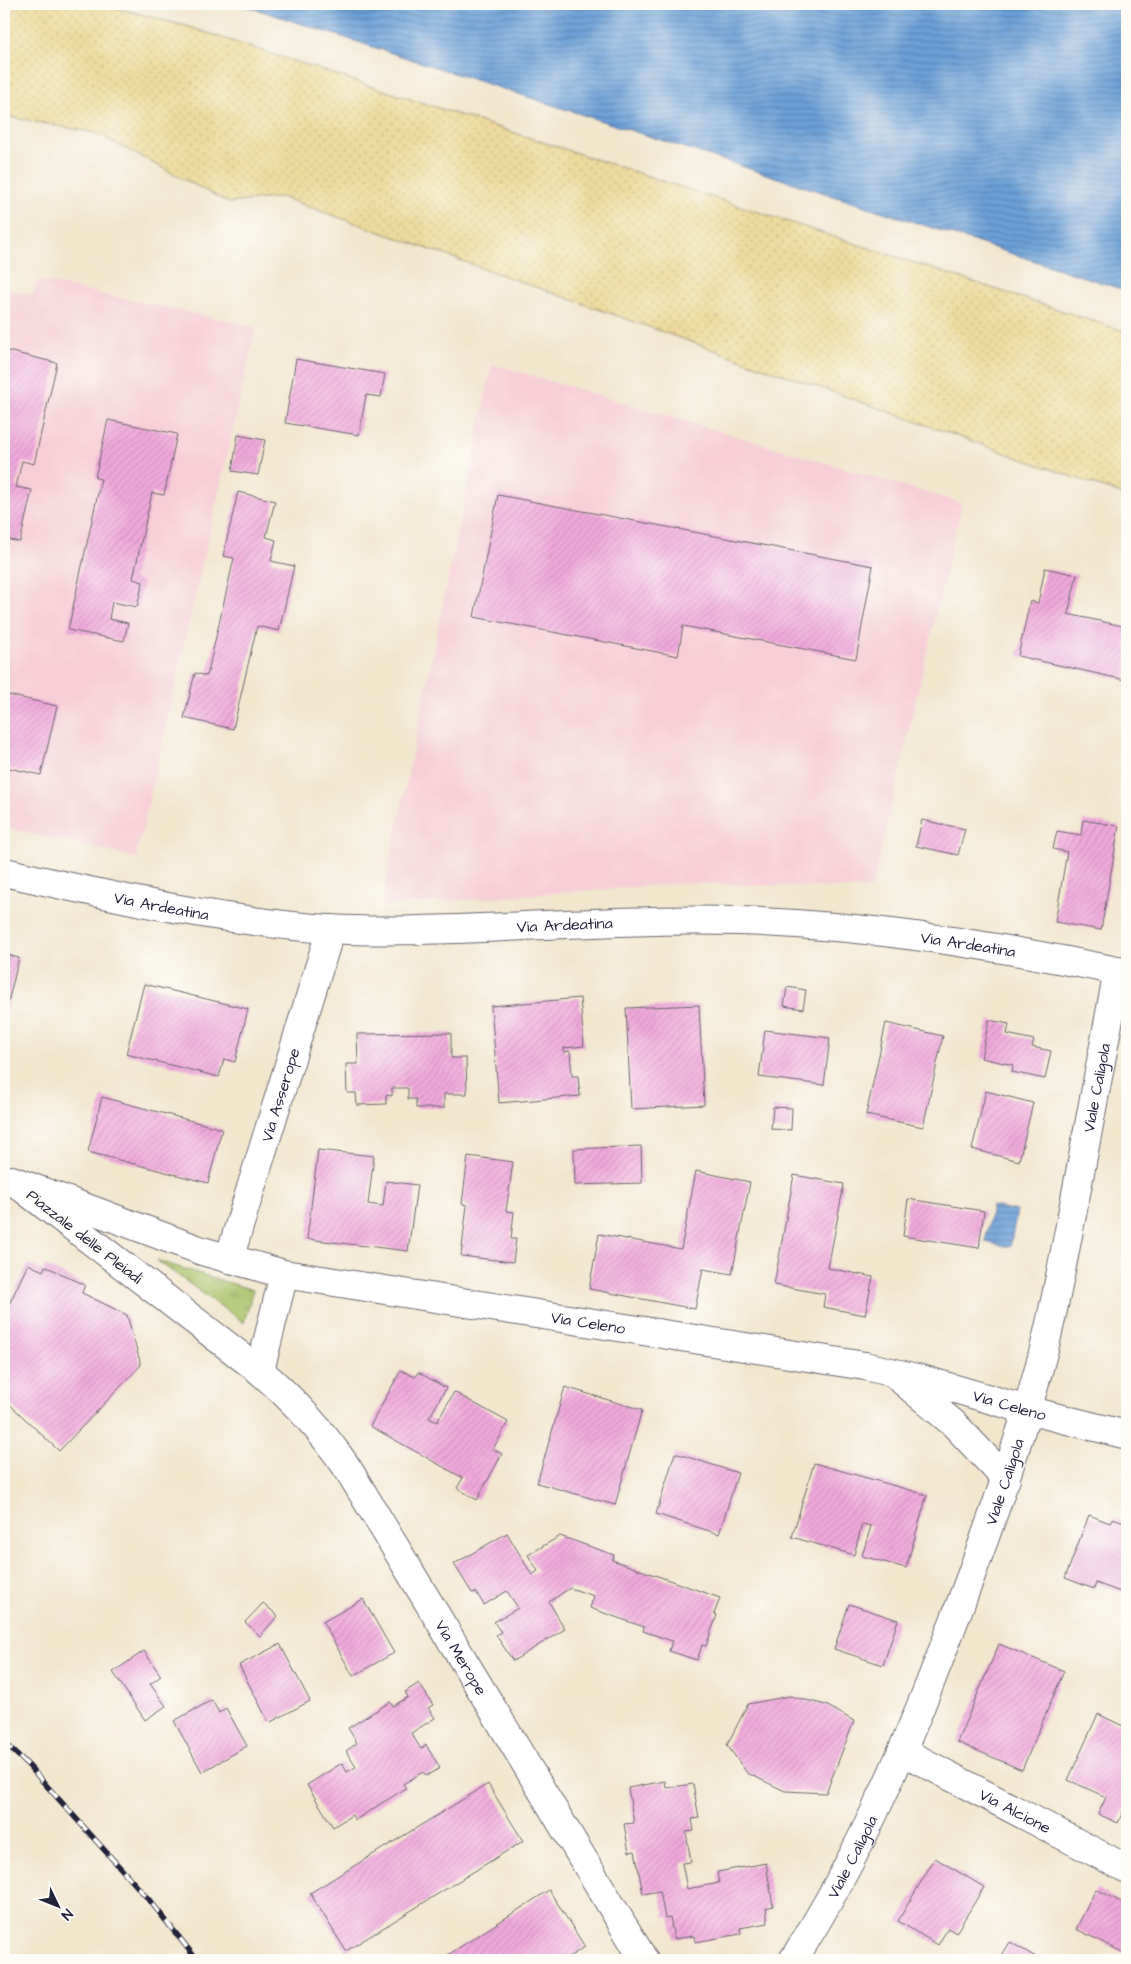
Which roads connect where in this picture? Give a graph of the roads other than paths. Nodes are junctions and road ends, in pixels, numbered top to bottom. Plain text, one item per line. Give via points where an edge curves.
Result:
1 (4, 872) edge
2 (331, 929) junction
3 (1123, 972) edge
4 (8, 1178) edge
5 (229, 1259) junction
6 (284, 1274) junction
7 (260, 1371) junction
8 (892, 1372) junction
9 (1027, 1410) junction
10 (1127, 1435) edge
11 (1006, 1479) junction
12 (902, 1751) junction
13 (1127, 1869) edge
14 (644, 1960) edge
15 (793, 1960) edge

1 - 2 street, Via Ardeatina via 154,906 276,925
2 - 3 street, Via Ardeatina via 738,921 891,932
2 - 5 street, Via Asserope
3 - 9 street, Viale Caligola via 1056,1296
4 - 5 street, Piazzale delle Pleiadi
4 - 7 street, Piazzale delle Pleiadi
5 - 6 street, Piazzale delle Pleiadi
6 - 7 street
6 - 8 street, Via Celeno
7 - 14 street, Via Merope via 310,1420 348,1469
8 - 9 street, Via Celeno
8 - 11 street, Via Celeno via 954,1424
9 - 10 street, Via Celeno
9 - 11 street, Viale Caligola
11 - 12 street, Viale Caligola via 951,1631
12 - 13 street, Via Alcione
12 - 15 street, Viale Caligola via 848,1864

